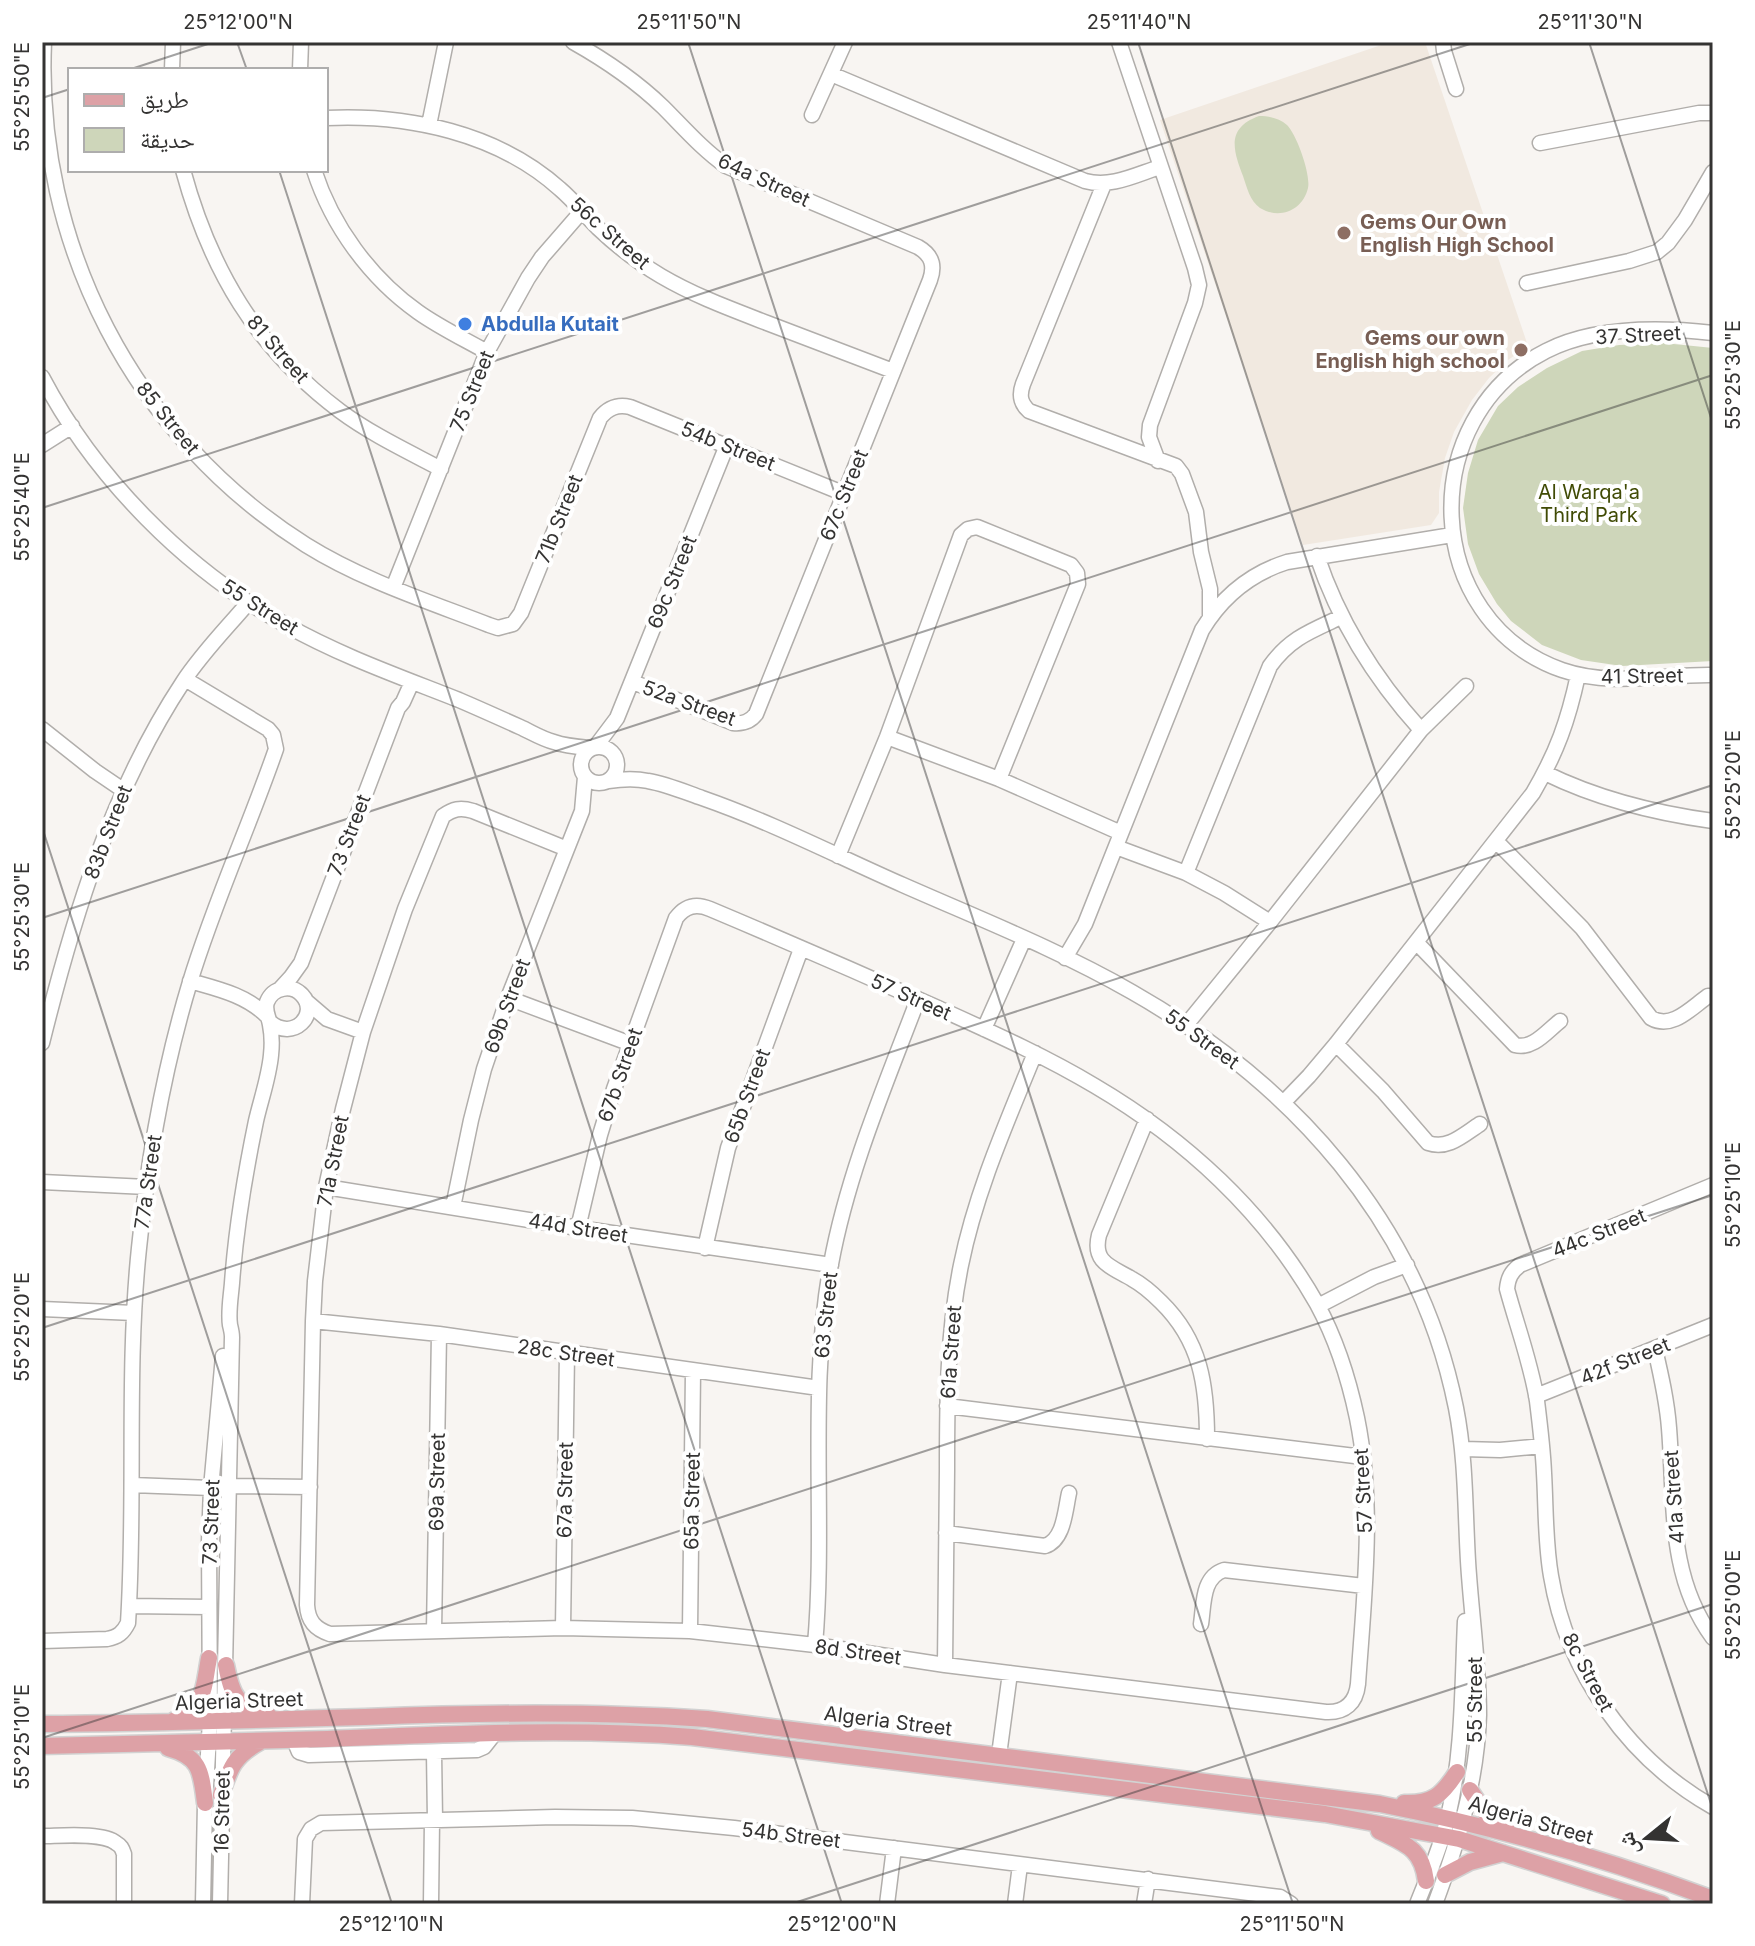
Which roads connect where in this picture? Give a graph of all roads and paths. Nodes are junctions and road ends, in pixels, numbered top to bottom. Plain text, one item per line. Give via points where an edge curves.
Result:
1 (44, 42) edge
2 (173, 42) edge
3 (301, 42) edge
4 (446, 42) edge
5 (573, 42) edge
6 (845, 42) edge
7 (1119, 42) edge
8 (1443, 42) edge
9 (172, 68) edge
10 (300, 68) edge
11 (831, 74) junction
12 (1456, 89) dead end
13 (1713, 113) edge
14 (812, 115) dead end
15 (328, 118) edge
16 (429, 125) junction
17 (1540, 143) dead end
18 (1160, 167) junction
19 (184, 172) edge
20 (315, 172) edge
21 (1713, 172) edge
22 (1104, 184) junction
23 (582, 211) junction
24 (932, 262) joint
25 (1527, 283) dead end
26 (1713, 333) edge
27 (487, 352) junction
28 (893, 371) junction
29 (42, 377) edge
30 (610, 408) joint
31 (70, 423) junction
32 (42, 439) edge
33 (42, 445) edge
34 (727, 445) junction
35 (1158, 461) junction
36 (441, 469) junction
37 (845, 494) junction
38 (1452, 535) junction
39 (1317, 556) junction
40 (393, 588) junction
41 (245, 600) junction
42 (1210, 616) junction
43 (1341, 617) junction
44 (505, 627) joint
45 (1578, 675) junction
46 (1713, 675) edge
47 (185, 679) junction
48 (409, 680) junction
49 (633, 682) junction
50 (1466, 686) dead end
51 (617, 718) junction
52 (746, 722) joint
53 (42, 729) edge
54 (1421, 730) junction
55 (887, 737) junction
56 (552, 742) junction
57 (593, 747) junction
58 (614, 754) junction
59 (1545, 773) junction
60 (583, 774) junction
61 (999, 779) junction
62 (648, 781) junction
63 (605, 782) junction
64 (123, 790) junction
65 (582, 811) junction
66 (1713, 821) edge
67 (1119, 840) junction
68 (1496, 841) junction
69 (567, 849) junction
70 (838, 856) junction
71 (1186, 873) junction
72 (1270, 922) junction
73 (673, 925) joint
74 (1024, 939) junction
75 (1416, 942) junction
76 (801, 949) junction
77 (1070, 960) junction
78 (301, 963) junction
79 (190, 981) junction
80 (277, 991) junction
81 (236, 995) junction
82 (1708, 996) dead end
83 (303, 997) junction
84 (508, 998) junction
85 (918, 999) junction
86 (269, 1019) junction
87 (1560, 1021) dead end
88 (335, 1024) junction
89 (1186, 1025) junction
90 (296, 1028) junction
91 (984, 1029) junction
92 (363, 1032) junction
93 (42, 1043) edge
94 (631, 1044) junction
95 (1336, 1044) junction
96 (1035, 1053) junction
97 (271, 1058) junction
98 (1286, 1106) junction
99 (1147, 1119) junction
100 (1480, 1124) dead end
101 (42, 1182) edge
102 (1713, 1185) edge
103 (147, 1187) junction
104 (326, 1187) junction
105 (453, 1207) junction
106 (578, 1228) junction
107 (705, 1248) junction
108 (1405, 1261) junction
109 (831, 1265) junction
110 (1509, 1299) joint
111 (1318, 1306) junction
112 (42, 1309) edge
113 (134, 1313) junction
114 (313, 1321) junction
115 (230, 1325) junction
116 (1713, 1325) edge
117 (439, 1334) junction
118 (1655, 1349) junction
119 (567, 1353) junction
120 (693, 1371) junction
121 (819, 1388) junction
122 (1536, 1396) junction
123 (947, 1406) junction
124 (1207, 1439) junction
125 (1542, 1446) junction
126 (1463, 1453) junction
127 (1363, 1457) junction
128 (132, 1485) junction
129 (228, 1486) junction
130 (310, 1487) junction
131 (211, 1488) junction
132 (1069, 1493) dead end
133 (946, 1533) junction
134 (1468, 1561) junction
135 (1364, 1586) junction
136 (129, 1606) junction
137 (209, 1607) junction
138 (1201, 1624) dead end
139 (563, 1628) junction
140 (434, 1631) junction
141 (690, 1631) junction
142 (340, 1634) joint
143 (1713, 1638) edge
144 (42, 1641) edge
145 (815, 1645) junction
146 (209, 1658) junction
147 (226, 1665) junction
148 (945, 1665) junction
149 (1010, 1673) junction
150 (1358, 1684) joint
151 (278, 1719) junction
152 (217, 1721) junction
153 (169, 1723) junction
154 (42, 1724) edge
155 (495, 1733) junction
156 (265, 1740) junction
157 (294, 1740) junction
158 (216, 1743) junction
159 (151, 1744) junction
160 (42, 1746) edge
161 (434, 1752) junction
162 (999, 1755) junction
163 (1457, 1772) junction
164 (1470, 1790) junction
165 (221, 1795) junction
166 (205, 1803) junction
167 (1380, 1804) junction
168 (1713, 1807) edge
169 (1456, 1819) junction
170 (434, 1820) junction
171 (1369, 1822) junction
172 (1512, 1833) junction
173 (42, 1836) edge
174 (1451, 1837) junction
175 (894, 1848) junction
176 (1503, 1853) junction
177 (1020, 1865) junction
178 (1445, 1875) junction
179 (1148, 1879) junction
180 (1426, 1881) junction
181 (1713, 1899) edge
182 (124, 1904) edge
183 (203, 1904) edge
184 (220, 1904) edge
185 (302, 1904) edge
186 (431, 1904) edge
187 (887, 1904) edge
188 (1015, 1904) edge
189 (1144, 1904) edge
190 (1291, 1904) edge
191 (1417, 1904) edge
192 (1435, 1904) edge
193 (1662, 1904) edge

1 - 40 street, 85 Street via 46,125 65,223 97,309 142,388 190,448 246,502 308,546
2 - 9 street
3 - 10 street
4 - 16 street
5 - 24 street, 64a Street via 645,91 726,166 918,247
6 - 11 street
7 - 18 street
8 - 12 street
11 - 14 street
11 - 22 street via 1085,181
13 - 17 street
15 - 16 street, 56c Street
16 - 23 street, 56c Street via 522,162
18 - 22 street
18 - 35 street via 1199,285 1150,425
19 - 36 street, 81 Street via 208,245 268,343 341,412
20 - 27 street via 341,228 376,275 420,314
21 - 25 street via 1685,220 1657,252
22 - 35 street via 1020,399 1029,411
23 - 27 street, 75 Street via 542,257
23 - 28 street, 56c Street via 618,246 680,287
24 - 28 street, 67c Street via 930,280
26 - 38 street, 37 Street via 1604,334 1562,344 1521,367 1489,398 1463,443 1452,484
27 - 36 street, 75 Street
28 - 37 street, 67c Street
29 - 31 street, 55 Street
30 - 34 street, 54b Street via 630,407
30 - 44 street, 71b Street via 600,418 521,613
31 - 32 street
31 - 33 street
31 - 41 street, 55 Street via 152,524
34 - 37 street, 54b Street
34 - 49 street, 69c Street
35 - 42 street via 1176,466 1192,499 1208,576
36 - 40 street, 75 Street
37 - 52 street, 67c Street via 758,708
38 - 39 street
38 - 45 street, 41 Street via 1463,572 1493,621 1540,660
39 - 42 street via 1255,576
39 - 43 street
40 - 44 street, 85 Street
41 - 47 street, 83b Street
41 - 48 street, 55 Street via 306,636
42 - 67 street
43 - 54 street via 1377,677
43 - 71 street via 1294,639 1270,666
45 - 46 street, 41 Street via 1621,680
45 - 59 street via 1565,730
47 - 64 street, 83b Street
47 - 79 street, 77a Street via 262,726 273,735 276,749
48 - 56 street, 55 Street
48 - 78 street, 73 Street
49 - 51 street, 69c Street
49 - 52 street, 52a Street via 726,721
50 - 54 street
51 - 57 street, 69c Street
51 - 58 street, 69c Street
53 - 64 street
54 - 72 street
55 - 61 street
55 - 61 street via 961,535 977,527 1071,565 1078,584
55 - 70 street
56 - 57 street, 55 Street
56 - 60 street, 55 Street
57 - 58 street
57 - 60 street via 581,758
58 - 62 street, 55 Street
58 - 63 street via 617,767
59 - 66 street via 1621,803
59 - 68 street
60 - 63 street via 590,781
60 - 65 street, 69b Street
61 - 67 street
62 - 63 street, 55 Street
62 - 70 street, 55 Street via 752,817
63 - 65 street, 69b Street
64 - 93 street, 83b Street via 76,917
65 - 69 street, 69b Street
67 - 71 street
67 - 77 street
68 - 75 street
68 - 82 street via 1582,928 1651,1018 1672,1021
69 - 84 street, 69b Street
69 - 92 street, 71a Street via 462,808 443,816
70 - 74 street, 55 Street
71 - 72 street
72 - 89 street
73 - 76 street, 57 Street via 681,912 703,906
73 - 94 street, 67b Street
74 - 77 street, 55 Street
74 - 91 street
75 - 87 street via 1515,1045 1530,1045
75 - 95 street
76 - 85 street, 57 Street
76 - 107 street, 65b Street via 728,1148
77 - 89 street, 55 Street
78 - 80 street, 73 Street
78 - 83 street, 73 Street
79 - 81 street
79 - 103 street, 77a Street
80 - 81 street
80 - 83 street via 287,988
80 - 86 street via 267,1004
81 - 86 street
83 - 88 street
83 - 90 street via 306,1016
84 - 94 street
84 - 105 street, 69b Street via 477,1094
85 - 91 street, 57 Street
85 - 109 street, 63 Street via 856,1168
86 - 90 street via 281,1029
86 - 97 street, 73 Street
88 - 90 street
88 - 92 street
89 - 98 street, 55 Street
90 - 97 street, 73 Street
91 - 96 street, 57 Street
92 - 104 street, 71a Street
94 - 106 street, 67b Street via 600,1135
95 - 98 street
95 - 100 street via 1428,1143 1447,1145
96 - 99 street, 57 Street
96 - 123 street, 61a Street via 967,1239 951,1324
97 - 115 street, 73 Street via 239,1217
98 - 108 street, 55 Street via 1340,1164
99 - 111 street, 57 Street via 1226,1185 1260,1223
99 - 124 street via 1096,1244 1103,1262 1151,1292 1189,1341 1204,1380
101 - 103 street
102 - 110 street, 44c Street via 1520,1265 1508,1280
103 - 113 street, 77a Street
104 - 105 street, 44d Street
104 - 114 street, 71a Street
105 - 106 street, 44d Street
106 - 107 street, 44d Street
107 - 109 street, 44d Street
108 - 111 street
108 - 126 street, 55 Street via 1440,1348
109 - 121 street, 63 Street
110 - 122 street, 8c Street
111 - 127 street, 57 Street via 1348,1381
112 - 113 street
113 - 128 street, 77a Street
114 - 117 street, 28c Street
114 - 130 street, 71a Street
115 - 129 street, 73 Street
115 - 131 street, 73 Street
116 - 118 street, 42f Street
117 - 119 street, 28c Street
117 - 140 street, 69a Street
118 - 122 street, 42f Street
118 - 143 street, 41a Street via 1669,1425 1676,1548 1694,1604
119 - 120 street, 28c Street
119 - 139 street, 67a Street
120 - 121 street, 28c Street
120 - 141 street, 65a Street
121 - 145 street, 63 Street
122 - 125 street, 8c Street
123 - 124 street
123 - 133 street, 61a Street
124 - 127 street
125 - 126 street
125 - 168 street, 8c Street via 1551,1576 1578,1661 1631,1741 1676,1783
126 - 134 street, 55 Street
127 - 135 street, 57 Street
128 - 131 street
128 - 136 street, 77a Street
129 - 130 street
129 - 147 street, 73 Street
130 - 142 street, 71a Street via 308,1615 320,1631
131 - 137 street, 73 Street
132 - 133 street via 1052,1544
133 - 148 street, 61a Street
134 - 163 street, 55 Street
134 - 164 street, 55 Street via 1479,1714
135 - 138 street via 1224,1570 1208,1582
135 - 150 street, 57 Street
136 - 137 street
136 - 144 street, 77a Street via 128,1623 116,1637
137 - 146 street, 73 Street
139 - 140 street, 8d Street
139 - 141 street, 8d Street
140 - 142 street, 8d Street
141 - 145 street, 8d Street
145 - 148 street, 8d Street
146 - 152 street, 73 Street
146 - 153 main road via 202,1697 187,1714
147 - 151 main road via 239,1701
147 - 152 street, 73 Street
148 - 149 street, 8d Street
149 - 150 street, 8d Street via 1335,1712 1352,1703
149 - 162 street
151 - 152 main road, Algeria Street
151 - 162 main road, Algeria Street via 633,1714
152 - 153 main road, Algeria Street
152 - 158 street, 16 Street
153 - 154 main road, Algeria Street
155 - 157 main road, Algeria Street
155 - 161 street via 481,1749
155 - 171 main road, Algeria Street via 692,1737
156 - 157 main road, Algeria Street
156 - 158 main road, Algeria Street
156 - 165 main road via 236,1760
157 - 161 street via 299,1752 309,1755
158 - 159 main road, Algeria Street
158 - 165 street, 16 Street
158 - 166 street, 16 Street
159 - 160 main road, Algeria Street
159 - 166 main road via 194,1761
161 - 170 street
162 - 167 main road, Algeria Street
163 - 167 main road via 1430,1800
163 - 169 street, 55 Street
164 - 169 street, 55 Street
164 - 172 main road
165 - 184 street, 16 Street
166 - 183 street, 16 Street
167 - 169 main road, Algeria Street
169 - 172 main road, Algeria Street
169 - 174 street, 55 Street
170 - 175 street, 54b Street via 632,1818
170 - 185 street, 54b Street via 321,1823 311,1829 305,1839
170 - 186 street
171 - 174 main road, Algeria Street
171 - 180 main road via 1415,1851
172 - 181 main road, Algeria Street
173 - 182 street via 114,1841 124,1854
174 - 176 main road, Algeria Street
174 - 178 street
174 - 180 street
175 - 177 street, 54b Street
175 - 187 street
176 - 178 main road
176 - 193 main road, Algeria Street
177 - 179 street, 54b Street
177 - 188 street
178 - 192 street
179 - 189 street
179 - 190 street, 54b Street via 1280,1897
180 - 191 street

